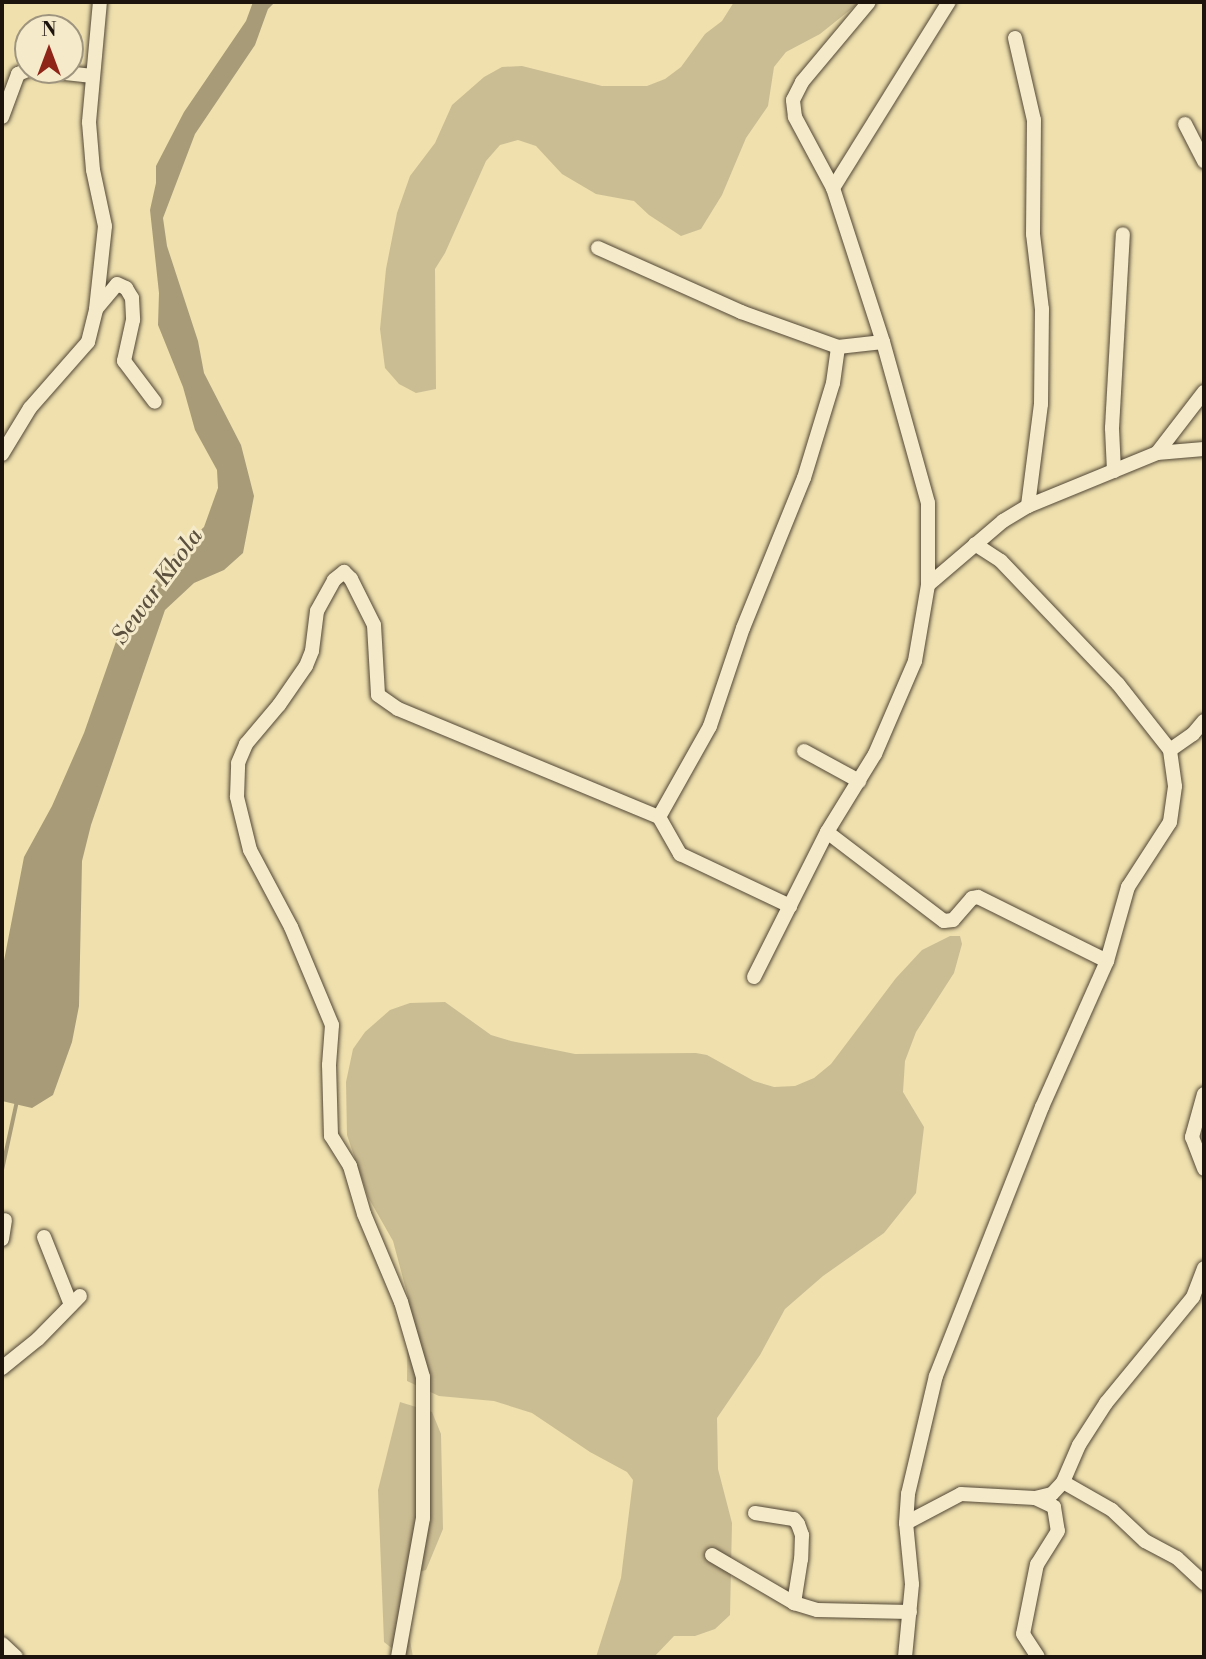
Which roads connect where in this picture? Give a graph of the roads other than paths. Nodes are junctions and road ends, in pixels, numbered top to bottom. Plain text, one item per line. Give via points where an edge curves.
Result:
1 (100, 2) edge
2 (869, 2) edge
3 (949, 2) edge
4 (1015, 38) dead end
5 (84, 75) edge
6 (93, 76) junction
7 (14, 84) edge
8 (2, 117) edge
9 (1185, 124) dead end
10 (1204, 161) edge
11 (833, 188) junction
12 (1123, 234) dead end
13 (598, 247) dead end
14 (96, 309) junction
15 (883, 342) junction
16 (838, 347) junction
17 (1204, 392) edge
18 (155, 402) dead end
19 (1204, 449) edge
20 (1157, 453) junction
21 (2, 454) edge
22 (1114, 471) junction
23 (1028, 506) junction
24 (975, 544) junction
25 (928, 586) junction
26 (1204, 721) edge
27 (1170, 750) junction
28 (804, 751) dead end
29 (859, 781) junction
30 (659, 817) junction
31 (827, 832) junction
32 (790, 906) junction
33 (1107, 961) junction
34 (754, 977) dead end
35 (1204, 1094) edge
36 (1204, 1169) edge
37 (5, 1220) dead end
38 (44, 1237) dead end
39 (2, 1239) edge
40 (1204, 1268) edge
41 (1198, 1297) edge
42 (2, 1368) edge
43 (1063, 1482) junction
44 (1035, 1498) junction
45 (755, 1513) dead end
46 (906, 1523) junction
47 (712, 1555) dead end
48 (1204, 1583) edge
49 (794, 1603) junction
50 (910, 1612) junction
51 (2, 1644) edge
52 (16, 1657) edge
53 (398, 1657) edge
54 (905, 1657) edge
55 (1038, 1657) edge

1 - 6 street
2 - 11 street via 802,82 793,100 795,117
3 - 11 street
4 - 23 street via 1034,120 1033,234 1042,309 1041,404
5 - 6 street
6 - 14 street via 89,122 105,226
7 - 8 street
9 - 10 street
11 - 15 street
12 - 22 street via 1112,428
13 - 16 street via 741,312
14 - 18 street via 117,284 126,288 132,298 133,320 124,361
14 - 21 street via 88,342 30,408
15 - 16 street
15 - 25 street via 928,503
16 - 30 street via 833,383 804,478 743,628 710,726
17 - 20 street
19 - 20 street
20 - 22 street
22 - 23 street
23 - 24 street
24 - 25 street
24 - 27 street via 1001,561 1118,684
25 - 29 street via 915,661 876,754
26 - 27 street
27 - 33 street via 1175,786 1170,822 1128,887
28 - 29 street
29 - 31 street
30 - 32 street via 680,854
30 - 53 street via 398,709 378,695 374,625 344,572 334,580 317,611 306,666 246,744 238,763 237,797 250,850 291,926 332,1025 331,1136 349,1166 401,1301 423,1377 423,1518
31 - 32 street
31 - 33 street via 944,921 953,920 978,897
32 - 34 street
33 - 46 street via 1042,1107 936,1376 908,1494
35 - 36 street via 1192,1137
37 - 39 street
38 - 42 street via 76,1300
40 - 41 street
41 - 43 street via 1106,1403
43 - 44 street via 1052,1494
43 - 48 street via 1112,1510 1145,1541 1177,1558
44 - 46 street via 961,1494
44 - 55 street via 1054,1507 1058,1531 1037,1564 1023,1634
45 - 49 street via 794,1519 798,1524 801,1559
46 - 50 street
47 - 49 street
49 - 50 street via 817,1610
50 - 54 street
51 - 52 street

